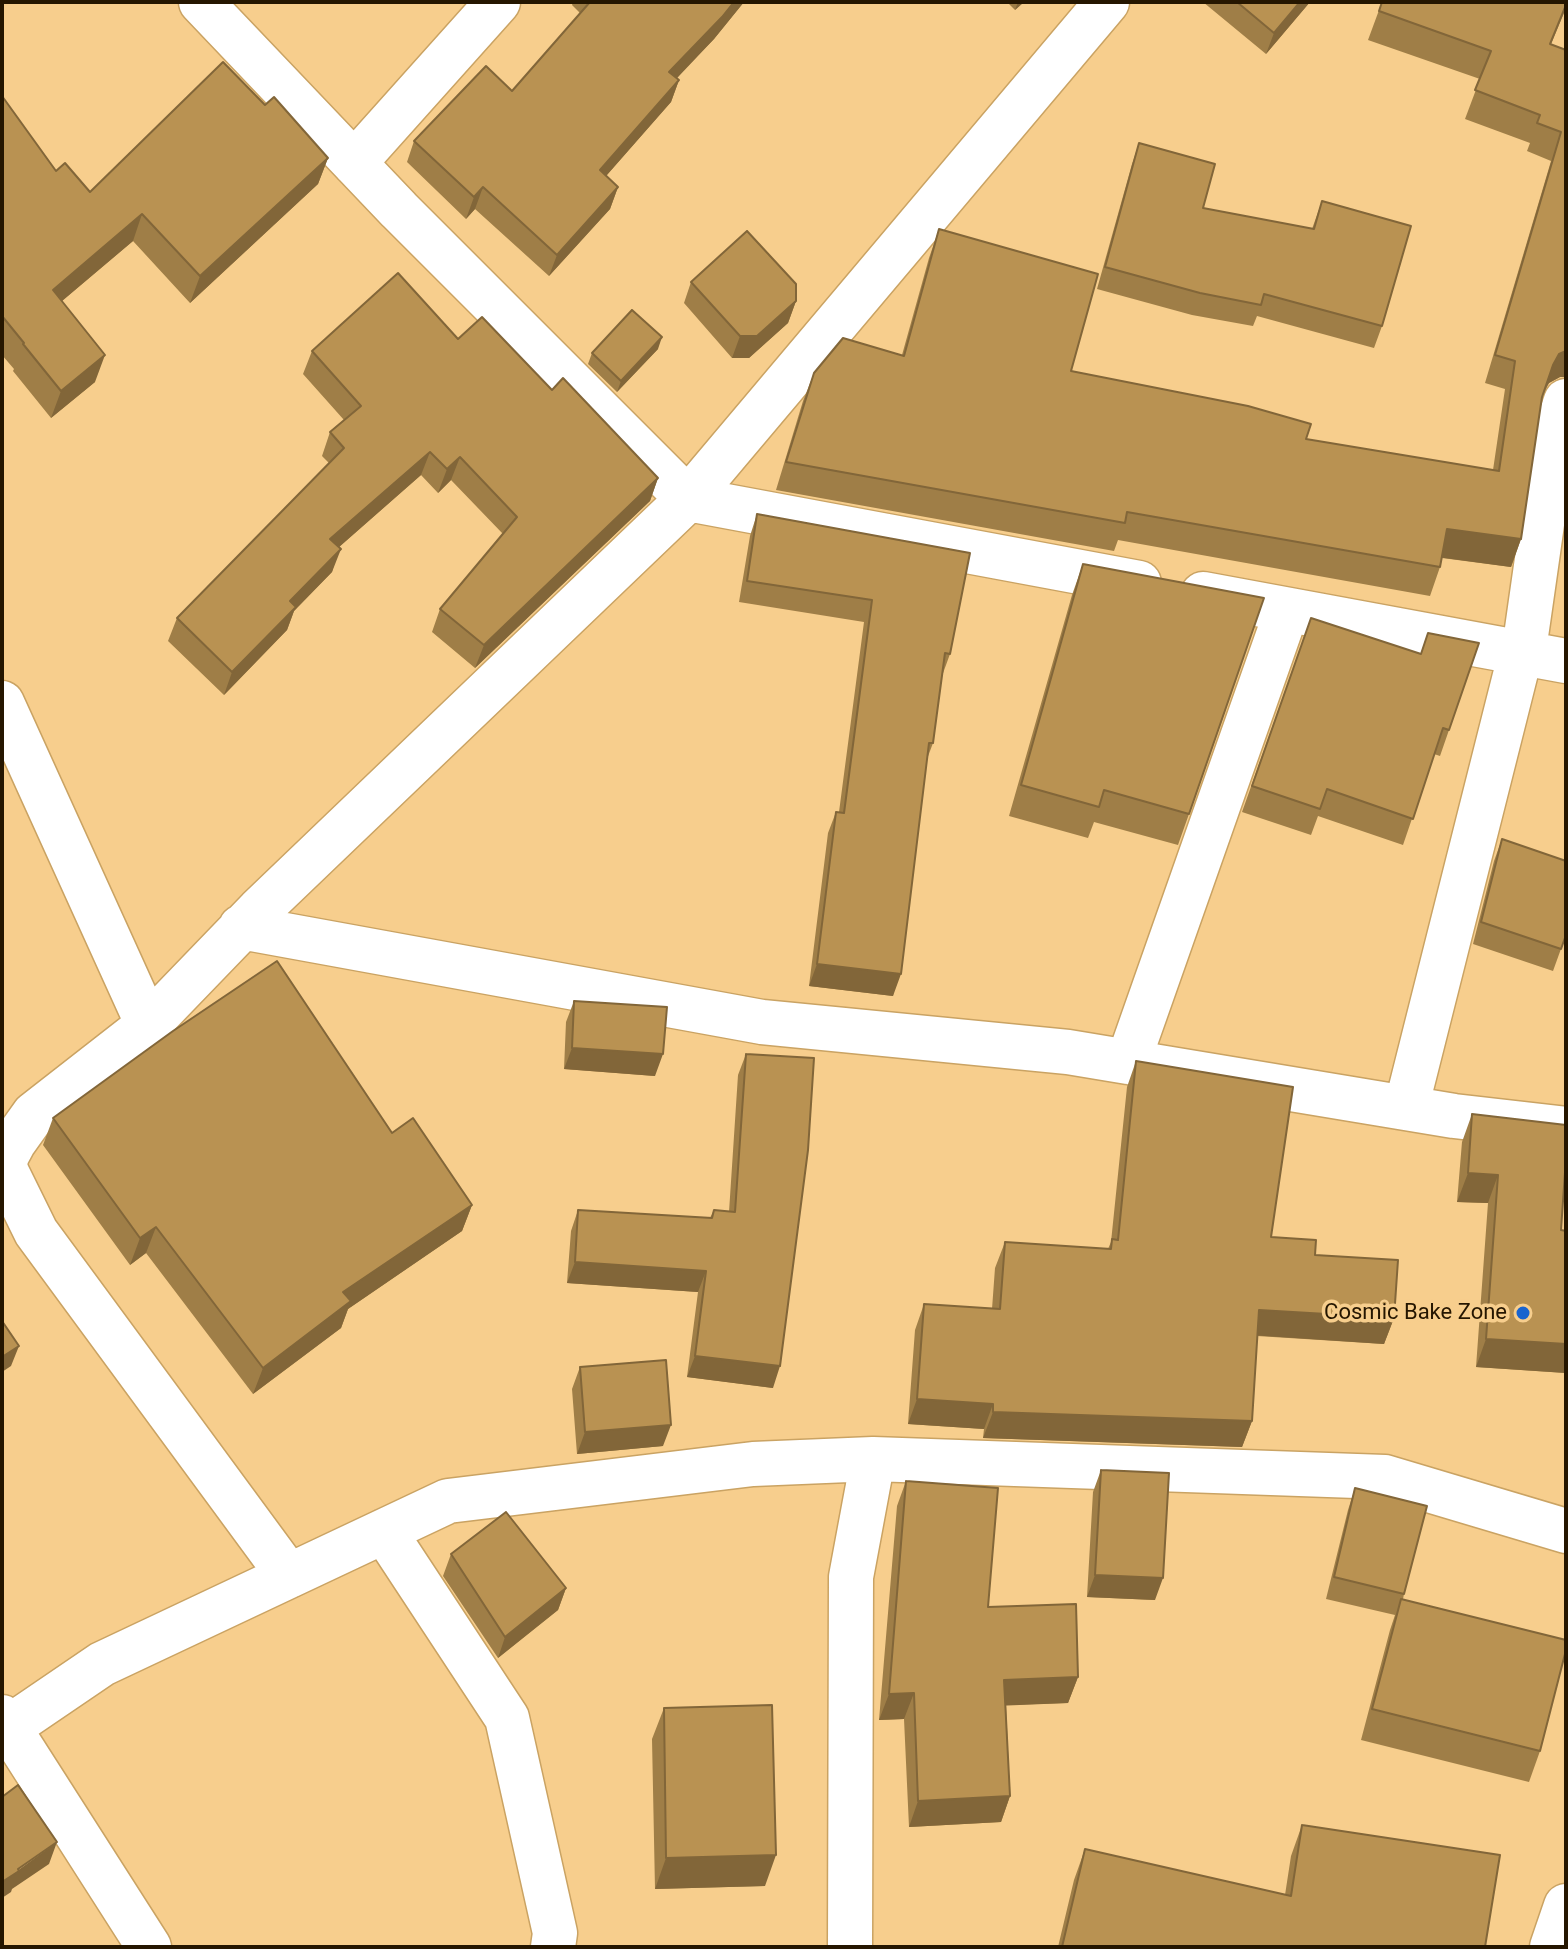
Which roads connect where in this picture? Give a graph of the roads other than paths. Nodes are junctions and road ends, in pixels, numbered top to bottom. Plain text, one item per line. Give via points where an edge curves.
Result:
1 (201, 2) edge
2 (498, 2) edge
3 (1107, 2) edge
4 (354, 163) junction
5 (1566, 401) edge
6 (688, 499) junction
7 (1287, 610) junction
8 (1521, 652) junction
9 (1566, 661) edge
10 (2, 703) edge
11 (241, 927) junction
12 (148, 1025) junction
13 (1128, 1062) junction
14 (1406, 1108) junction
15 (1566, 1129) edge
16 (873, 1459) junction
17 (384, 1531) junction
18 (1566, 1531) edge
19 (289, 1576) junction
20 (4, 1726) edge
21 (1566, 1906) edge
22 (149, 1947) edge
23 (553, 1947) edge
24 (850, 1947) edge
25 (1552, 1947) edge

1 - 4 main road
2 - 4 main road
3 - 6 main road
4 - 6 main road
5 - 8 main road via 1555,433
6 - 7 main road
6 - 11 main road
7 - 8 main road
7 - 13 main road
8 - 9 main road
8 - 14 main road
10 - 12 main road
11 - 12 main road
11 - 13 main road via 762,1022
12 - 19 main road via 34,1114 6,1157 5,1169 36,1232
13 - 14 main road
14 - 15 main road
16 - 17 main road via 753,1464 448,1501
16 - 18 main road via 1385,1477
16 - 24 main road via 851,1577
17 - 19 main road
17 - 23 main road via 507,1718 555,1933
19 - 20 main road via 102,1664
20 - 22 main road
21 - 25 main road

